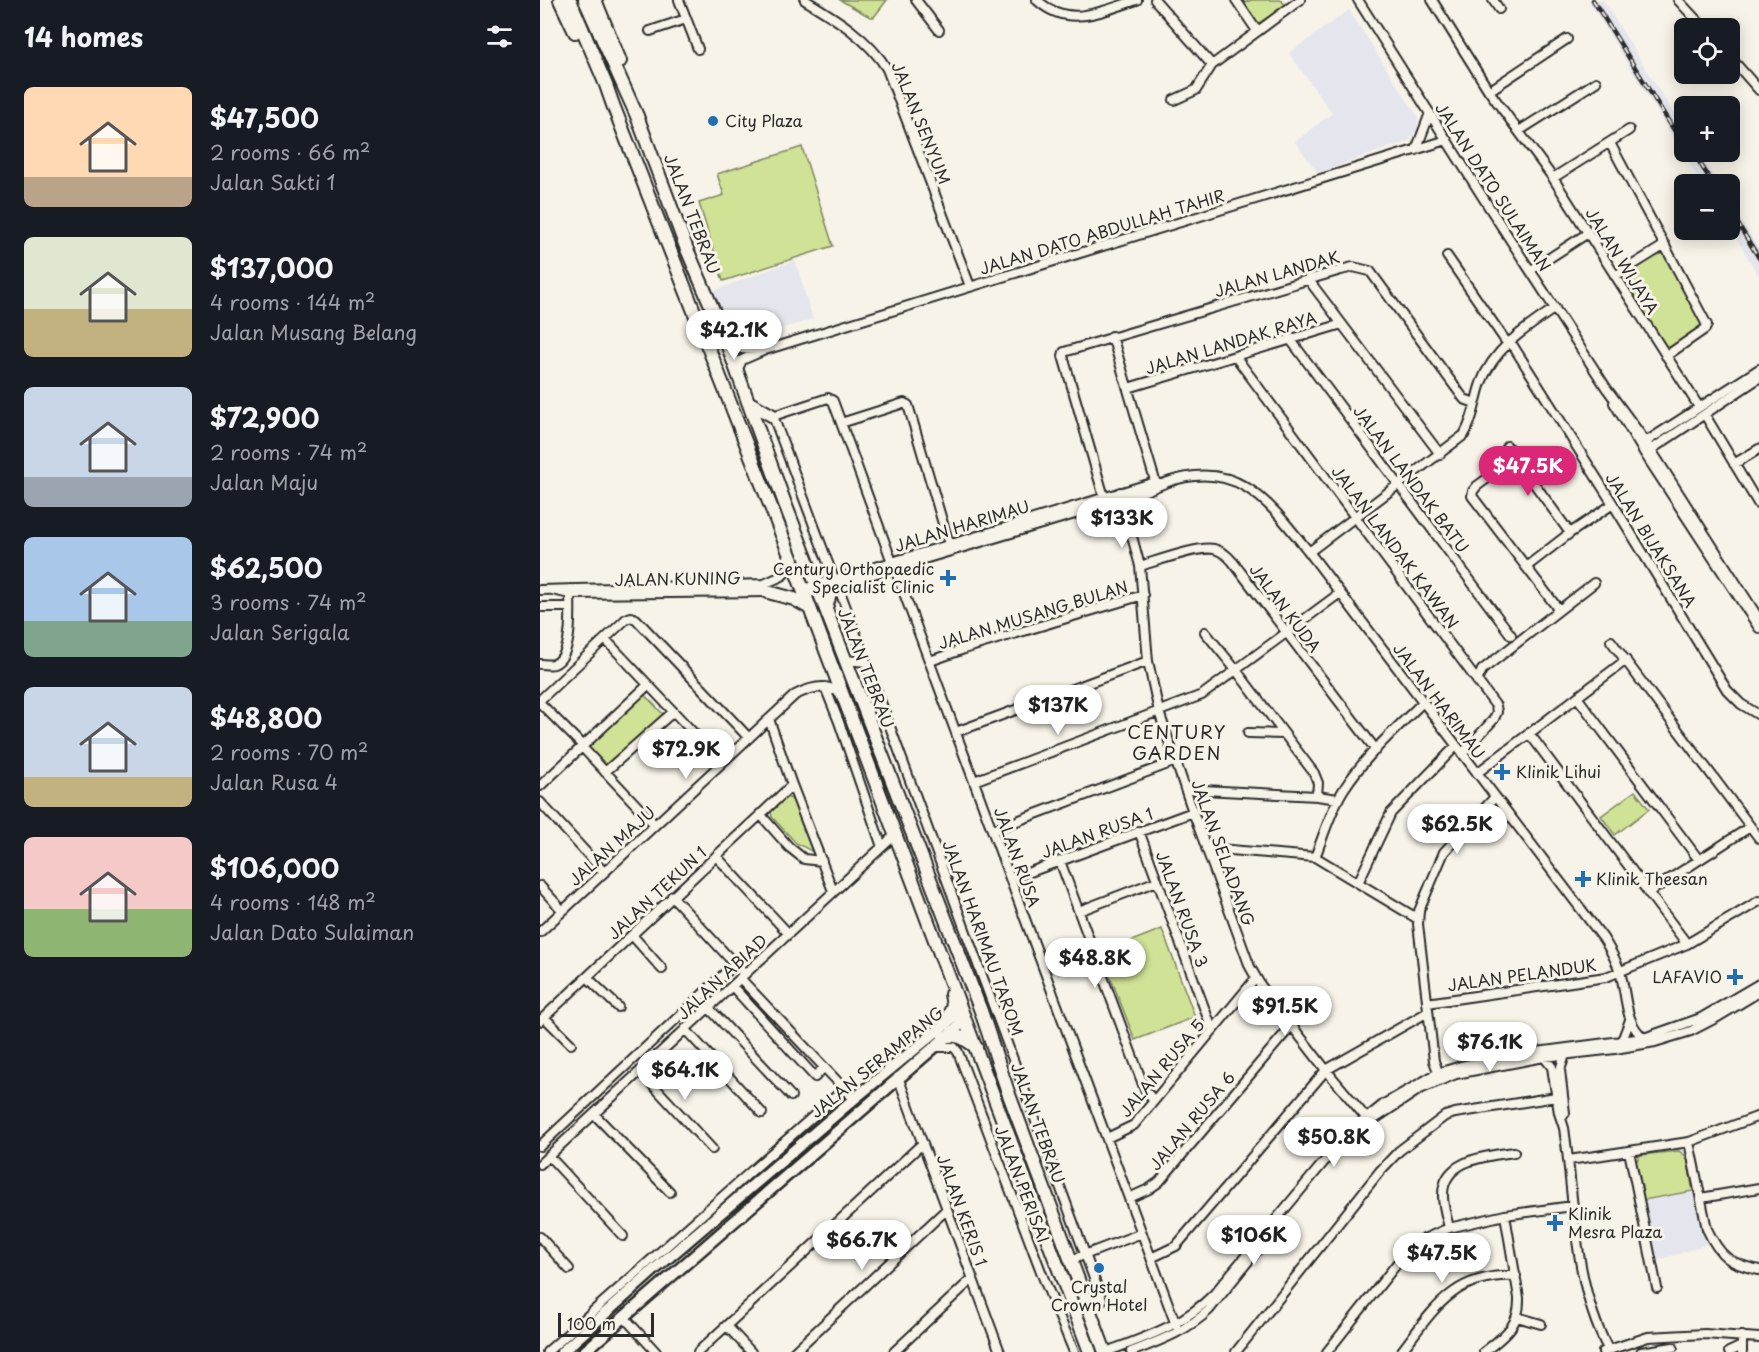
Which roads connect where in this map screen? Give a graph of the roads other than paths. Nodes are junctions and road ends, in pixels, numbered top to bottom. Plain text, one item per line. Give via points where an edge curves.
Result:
1 (585, 0) edge
2 (595, 0) edge
3 (679, 0) edge
4 (805, 0) edge
5 (915, 0) edge
6 (1037, 0) edge
7 (1137, 0) edge
8 (1155, 0) edge
9 (1237, 0) edge
10 (1300, 0) edge
11 (1358, 0) edge
12 (1432, 0) edge
13 (1493, 0) edge
14 (1678, 0) edge
15 (564, 1) edge
16 (1287, 4) edge
17 (1499, 9) dead end
18 (1695, 18) edge
19 (686, 19) junction
20 (939, 30) dead end
21 (1257, 31) junction
22 (650, 32) dead end
23 (1567, 39) dead end
24 (698, 49) dead end
25 (1212, 65) junction
26 (1740, 68) edge
27 (1596, 82) dead end
28 (1759, 90) edge
29 (1489, 91) junction
30 (1173, 100) dead end
31 (1430, 113) junction
32 (637, 116) junction
33 (1629, 130) dead end
34 (1519, 131) junction
35 (1447, 140) junction
36 (1610, 142) junction
37 (1416, 150) junction
38 (1554, 178) junction
39 (1588, 233) junction
40 (1665, 245) junction
41 (1447, 256) dead end
42 (1531, 270) junction
43 (1615, 276) junction
44 (1308, 279) junction
45 (970, 286) junction
46 (1555, 308) junction
47 (1342, 324) junction
48 (1112, 336) junction
49 (725, 338) junction
50 (1290, 339) junction
51 (1508, 342) junction
52 (765, 350) junction
53 (1235, 356) junction
54 (1666, 356) junction
55 (1759, 369) edge
56 (737, 371) junction
57 (1759, 378) edge
58 (1128, 388) junction
59 (748, 402) junction
60 (1475, 403) junction
61 (1700, 407) junction
62 (1705, 414) junction
63 (773, 416) junction
64 (841, 423) junction
65 (1643, 444) junction
66 (1507, 446) dead end
67 (1759, 449) edge
68 (1648, 452) junction
69 (1440, 454) junction
70 (1515, 458) junction
71 (1734, 464) junction
72 (1159, 485) junction
73 (1399, 485) junction
74 (1121, 496) junction
75 (1104, 497) junction
76 (1613, 504) junction
77 (1759, 505) edge
78 (1355, 517) junction
79 (1570, 534) junction
80 (949, 544) junction
81 (1309, 552) junction
82 (793, 562) junction
83 (893, 565) junction
84 (1140, 566) junction
85 (1526, 567) junction
86 (1594, 583) dead end
87 (835, 584) junction
88 (818, 588) junction
89 (540, 590) edge
90 (570, 591) junction
91 (768, 592) junction
92 (804, 592) junction
93 (1340, 592) junction
94 (1143, 595) junction
95 (540, 607) edge
96 (570, 608) junction
97 (810, 608) junction
98 (826, 609) junction
99 (1559, 610) junction
100 (1759, 619) edge
101 (1759, 628) edge
102 (1205, 632) dead end
103 (1287, 632) junction
104 (1511, 635) dead end
105 (605, 639) junction
106 (1611, 641) dead end
107 (845, 660) junction
108 (1626, 660) junction
109 (930, 661) junction
110 (1148, 661) junction
111 (866, 662) junction
112 (540, 664) edge
113 (1236, 670) junction
114 (1470, 670) junction
115 (1482, 670) junction
116 (1478, 681) junction
117 (648, 685) junction
118 (825, 687) junction
119 (844, 697) junction
120 (1577, 697) junction
121 (540, 702) edge
122 (1423, 702) junction
123 (673, 712) junction
124 (1159, 712) junction
125 (1759, 714) edge
126 (769, 719) junction
127 (956, 732) junction
128 (1248, 733) dead end
129 (1284, 734) junction
130 (1529, 734) junction
131 (749, 738) junction
132 (582, 746) junction
133 (1456, 746) junction
134 (1376, 750) junction
135 (1462, 754) junction
136 (1176, 761) junction
137 (722, 763) junction
138 (605, 772) junction
139 (1477, 773) junction
140 (974, 781) junction
141 (792, 784) junction
142 (540, 786) edge
143 (1185, 789) junction
144 (1317, 796) junction
145 (1495, 797) junction
146 (1338, 799) junction
147 (540, 802) edge
148 (1193, 812) junction
149 (760, 814) junction
150 (655, 825) junction
151 (1750, 827) junction
152 (993, 830) junction
153 (1140, 831) junction
154 (896, 834) junction
155 (1759, 838) edge
156 (882, 847) junction
157 (1206, 848) junction
158 (716, 856) junction
159 (1315, 857) junction
160 (1700, 860) junction
161 (822, 861) junction
162 (1060, 861) junction
163 (603, 871) junction
164 (1011, 879) junction
165 (1157, 880) junction
166 (1358, 883) junction
167 (540, 886) edge
168 (833, 891) junction
169 (1648, 893) junction
170 (672, 896) junction
171 (1759, 901) edge
172 (562, 910) junction
173 (1079, 910) junction
174 (1418, 919) junction
175 (540, 932) edge
176 (788, 933) junction
177 (950, 934) junction
178 (632, 935) junction
179 (1687, 945) junction
180 (735, 964) junction
181 (662, 969) dead end
182 (1620, 972) junction
183 (742, 976) junction
184 (587, 977) junction
185 (1256, 978) junction
186 (949, 979) junction
187 (1759, 984) edge
188 (732, 986) junction
189 (1759, 992) edge
190 (708, 1007) junction
191 (1427, 1007) junction
192 (618, 1008) dead end
193 (964, 1016) junction
194 (542, 1019) edge
195 (1630, 1020) junction
196 (945, 1024) junction
197 (1292, 1025) junction
198 (685, 1029) junction
199 (1212, 1029) junction
200 (944, 1037) junction
201 (1644, 1038) junction
202 (1618, 1042) junction
203 (571, 1044) dead end
204 (932, 1047) junction
205 (977, 1048) junction
206 (1565, 1055) junction
207 (1544, 1057) junction
208 (824, 1067) junction
209 (1326, 1070) junction
210 (640, 1071) junction
211 (1439, 1076) junction
212 (898, 1077) junction
213 (844, 1089) junction
214 (1008, 1092) junction
215 (791, 1096) dead end
216 (1556, 1097) junction
217 (854, 1099) junction
218 (1154, 1101) junction
219 (594, 1113) junction
220 (762, 1113) dead end
221 (1759, 1116) edge
222 (1562, 1117) junction
223 (1367, 1119) junction
224 (1107, 1138) junction
225 (1689, 1142) junction
226 (923, 1143) junction
227 (540, 1146) edge
228 (712, 1149) dead end
229 (1629, 1151) junction
230 (1514, 1152) dead end
231 (549, 1156) junction
232 (1569, 1160) junction
233 (540, 1164) edge
234 (1059, 1184) junction
235 (1759, 1188) edge
236 (670, 1192) dead end
237 (1048, 1198) junction
238 (1129, 1198) junction
239 (1701, 1198) junction
240 (1573, 1206) junction
241 (947, 1209) junction
242 (1505, 1215) junction
243 (1449, 1228) junction
244 (1142, 1233) junction
245 (623, 1236) dead end
246 (540, 1237) edge
247 (1086, 1254) junction
248 (1151, 1258) junction
249 (1071, 1260) junction
250 (652, 1266) junction
251 (569, 1269) dead end
252 (1759, 1270) edge
253 (1516, 1276) junction
254 (973, 1278) junction
255 (1657, 1288) dead end
256 (1102, 1300) dead end
257 (624, 1317) junction
258 (1517, 1317) junction
259 (1541, 1324) dead end
260 (1176, 1325) junction
261 (727, 1326) junction
262 (1672, 1335) junction
263 (1742, 1336) junction
264 (579, 1337) junction
265 (1759, 1338) edge
266 (1085, 1349) edge
267 (1742, 1349) edge
268 (587, 1350) edge
269 (1605, 1350) edge
270 (1668, 1350) edge
271 (547, 1352) edge
272 (562, 1352) edge
273 (656, 1352) edge
274 (698, 1352) edge
275 (751, 1352) edge
276 (795, 1352) edge
277 (894, 1352) edge
278 (1000, 1352) edge
279 (1074, 1352) edge
280 (1106, 1352) edge
281 (1132, 1352) edge
282 (1236, 1352) edge
283 (1327, 1352) edge
284 (1401, 1352) edge
285 (1484, 1352) edge
286 (1641, 1352) edge
287 (1729, 1352) edge

1 - 32 highway, JALAN TEBRAU
2 - 32 highway via 633,95
3 - 19 street
4 - 45 street, JALAN SENYUM via 861,39 887,69
5 - 20 street
6 - 7 street via 1049,10 1070,17
8 - 25 street
9 - 21 street
10 - 16 street
11 - 31 street, JALAN DATO SULAIMAN
12 - 29 street, JALAN WIJAYA
13 - 17 street
14 - 18 street
15 - 82 highway, JALAN TEBRAU via 606,85
16 - 21 street
19 - 22 street
19 - 24 street
21 - 25 street
23 - 29 street
25 - 30 street via 1196,90
26 - 28 street
27 - 34 street
29 - 34 street, JALAN WIJAYA
31 - 35 street, JALAN DATO SULAIMAN
31 - 37 street
32 - 49 highway, JALAN TEBRAU
33 - 36 street
34 - 38 street, JALAN WIJAYA
35 - 37 street, JALAN DATO ABDULLAH TAHIR
35 - 42 street, JALAN DATO SULAIMAN
36 - 38 street
36 - 40 street
37 - 45 street, JALAN DATO ABDULLAH TAHIR
38 - 39 street, JALAN WIJAYA
39 - 42 street
39 - 43 street, JALAN WIJAYA
40 - 43 street
40 - 54 street via 1707,325
41 - 51 street, JALAN BIJAKSANA
42 - 46 street, JALAN DATO SULAIMAN
43 - 54 street, JALAN WIJAYA
44 - 47 street
44 - 48 street, JALAN LANDAK
44 - 60 street, JALAN LANDAK via 1353,267 1370,271 1464,399
45 - 52 street, JALAN DATO ABDULLAH TAHIR
46 - 51 street
46 - 65 street, JALAN DATO SULAIMAN
47 - 50 street, JALAN LANDAK RAYA
47 - 69 street
48 - 58 street
48 - 75 street, JALAN LANDAK via 1064,352
49 - 52 street, JALAN DATO ABDULLAH TAHIR via 734,348
49 - 56 highway, JALAN TEBRAU
50 - 53 street, JALAN LANDAK RAYA
50 - 73 street, JALAN LANDAK BATU
51 - 60 street via 1493,359
51 - 76 street, JALAN BIJAKSANA
52 - 56 street, JALAN DATO ABDULLAH TAHIR via 742,360
53 - 58 street, JALAN LANDAK RAYA
53 - 78 street, JALAN LANDAK KAWAN
54 - 61 street, JALAN WIJAYA
55 - 61 street
56 - 59 highway, JALAN TEBRAU
57 - 62 street
58 - 72 street
59 - 63 highway
59 - 88 highway, JALAN TEBRAU
60 - 69 street via 1464,435
61 - 65 street
62 - 68 street
62 - 71 street
63 - 64 street, JALAN RUSA via 828,398 833,401
63 - 87 street, JALAN HARIMAU TAROM
64 - 80 street via 908,405
64 - 83 street, JALAN RUSA
65 - 68 street, JALAN DATO SULAIMAN
66 - 70 street
67 - 71 street
68 - 100 street, JALAN DATO SULAIMAN
68 - 101 street, JALAN DATO SULAIMAN
69 - 73 street
70 - 79 street
70 - 85 street via 1478,486 1472,496
71 - 77 street
72 - 74 street, JALAN HARIMAU
72 - 81 street, JALAN HARIMAU via 1208,476 1239,483 1263,497
73 - 78 street
73 - 104 street, JALAN LANDAK BATU
74 - 75 street, JALAN HARIMAU
74 - 83 street, JALAN HARIMAU
74 - 84 street, JALAN SELADANG
75 - 80 street, JALAN HARIMAU
76 - 79 street
76 - 125 street, JALAN BIJAKSANA via 1727,690
78 - 81 street
78 - 114 street, JALAN LANDAK KAWAN
79 - 85 street
80 - 83 street, JALAN HARIMAU
81 - 93 street, JALAN HARIMAU
82 - 90 street, JALAN KUNING via 782,576 764,584
82 - 92 highway, JALAN TEBRAU
83 - 87 street, JALAN HARIMAU
83 - 109 street, JALAN RUSA
84 - 94 street, JALAN SELADANG
84 - 103 street, JALAN KUDA via 1201,549 1221,551
85 - 99 street
86 - 99 street
87 - 88 street, JALAN HARIMAU
87 - 98 highway
87 - 111 street, JALAN HARIMAU TAROM
88 - 92 street, JALAN HARIMAU
88 - 98 highway, JALAN TEBRAU
89 - 90 street, JALAN KUNING
90 - 91 street, JALAN KUNING
90 - 96 street
91 - 92 street, JALAN KUNING
91 - 97 highway
92 - 97 highway, JALAN TEBRAU
93 - 103 street
93 - 122 street, JALAN HARIMAU
94 - 109 street, JALAN MUSANG BULAN
94 - 110 street, JALAN SELADANG
95 - 96 street
96 - 112 street via 568,648 554,664
97 - 119 highway, JALAN TEBRAU
98 - 107 highway, JALAN TEBRAU
99 - 115 street
102 - 113 street
103 - 113 street
103 - 134 street, JALAN KUDA
105 - 117 street
105 - 121 street
105 - 131 street via 626,619 636,619
106 - 108 street
107 - 111 street
107 - 177 highway, JALAN TEBRAU
108 - 120 street
108 - 151 street
109 - 127 street, JALAN RUSA
110 - 124 street, JALAN SELADANG
110 - 127 street
111 - 234 street, JALAN HARIMAU TAROM
113 - 124 street via 1202,695
113 - 129 street
114 - 115 street
114 - 116 street, JALAN LANDAK KAWAN
115 - 116 street
116 - 135 street, JALAN LANDAK KAWAN via 1497,712
117 - 123 street
117 - 132 street
118 - 119 street via 836,689
118 - 126 street, JALAN MAJU via 795,695
118 - 156 street
119 - 154 highway, JALAN TEBRAU
120 - 130 street
120 - 160 street
121 - 132 street
122 - 133 street, JALAN HARIMAU
122 - 134 street
123 - 137 street
123 - 138 street
124 - 136 street, JALAN SELADANG
124 - 140 street
126 - 131 street, JALAN MAJU
126 - 141 street
127 - 140 street, JALAN RUSA
128 - 129 street
129 - 144 street via 1317,778
130 - 139 street
130 - 169 street
131 - 137 street, JALAN MAJU
132 - 138 street
132 - 142 street
133 - 135 street, JALAN HARIMAU
133 - 166 street via 1391,813
134 - 146 street
135 - 139 street, JALAN HARIMAU
136 - 143 street, JALAN SELADANG
136 - 152 street
137 - 150 street, JALAN MAJU
138 - 150 street
139 - 145 street, JALAN HARIMAU
140 - 152 street, JALAN RUSA
141 - 149 street, JALAN TEKUN 1
141 - 161 street
143 - 144 street
143 - 148 street, JALAN SELADANG
144 - 146 street
145 - 174 street via 1444,852
145 - 182 street, JALAN HARIMAU via 1603,938
146 - 159 street
147 - 163 street
148 - 153 street, JALAN RUSA 1
148 - 157 street, JALAN SELADANG
149 - 158 street, JALAN TEKUN 1
149 - 161 street via 804,859
150 - 163 street, JALAN MAJU
151 - 155 street
151 - 160 street
152 - 164 street, JALAN RUSA
153 - 162 street, JALAN RUSA 1
153 - 165 street, JALAN RUSA 3
154 - 156 street, JALAN ABIAD
154 - 186 highway, JALAN TEBRAU
156 - 168 street, JALAN ABIAD
157 - 159 street
157 - 185 street, JALAN SELADANG
158 - 170 street, JALAN TEKUN 1
158 - 176 street
159 - 166 street
160 - 169 street
161 - 168 street
162 - 164 street, JALAN RUSA 1
162 - 173 street
163 - 172 street, JALAN MAJU
164 - 224 street, JALAN RUSA
165 - 173 street
165 - 199 street, JALAN RUSA 3
166 - 174 street
167 - 172 street
168 - 176 street, JALAN ABIAD
169 - 179 street
170 - 178 street, JALAN TEKUN 1
170 - 180 street
171 - 179 street, JALAN PELANDUK
172 - 175 street, JALAN MAJU
173 - 218 street via 1145,1090
174 - 191 street
176 - 183 street, JALAN ABIAD
177 - 193 highway via 968,999
177 - 214 highway, JALAN TEBRAU
178 - 181 street
178 - 184 street, JALAN TEKUN 1
179 - 182 street, JALAN PELANDUK
180 - 183 street
180 - 227 street
182 - 191 street, JALAN PELANDUK
182 - 195 street, JALAN HARIMAU
183 - 188 street, JALAN ABIAD
183 - 208 street
184 - 192 street
184 - 194 street, JALAN TEKUN 1
185 - 197 street, JALAN SELADANG
185 - 199 street, JALAN RUSA 5
186 - 193 highway, JALAN TEBRAU
186 - 196 highway via 953,1006
187 - 201 street via 1701,1018
188 - 190 street, JALAN ABIAD
188 - 208 street via 815,1077
189 - 206 street via 1716,1018 1677,1035 1633,1046
190 - 198 street, JALAN ABIAD
190 - 215 street
191 - 209 street
191 - 211 street
193 - 196 main road, JALAN SERAMPANG via 955,1016
193 - 200 main road, JALAN SERAMPANG via 961,1024
193 - 205 highway, JALAN TEBRAU
193 - 214 highway via 979,1027
194 - 203 street
195 - 201 street, JALAN HARIMAU
195 - 202 street
196 - 217 main road, JALAN SERAMPANG
197 - 209 street, JALAN SELADANG
197 - 238 street, JALAN RUSA 6 via 1159,1182
198 - 210 street, JALAN ABIAD
198 - 220 street
199 - 218 street, JALAN RUSA 5
200 - 204 main road, JALAN SERAMPANG
200 - 205 highway via 961,1037
201 - 202 street
202 - 211 street via 1514,1055 1461,1066
204 - 212 main road, JALAN SERAMPANG
204 - 279 street, JALAN PERISAI via 954,1047 958,1052
205 - 266 highway, JALAN TEBRAU
206 - 207 street
206 - 222 street via 1560,1070 1565,1113
207 - 211 street
207 - 216 street via 1552,1067
208 - 213 street
209 - 223 street, JALAN SELADANG
209 - 248 street via 1176,1246
210 - 219 street, JALAN ABIAD
210 - 228 street
211 - 223 street via 1403,1092
212 - 226 street, JALAN KERIS 1
212 - 257 main road, JALAN SERAMPANG
213 - 217 street
213 - 250 street, JALAN SERAMPANG
214 - 237 highway, JALAN TEBRAU
216 - 222 street
216 - 282 street via 1455,1113 1399,1151
217 - 250 main road, JALAN SERAMPANG
218 - 224 street, JALAN RUSA 5 via 1134,1125
219 - 231 street, JALAN ABIAD
219 - 236 street
221 - 225 street
222 - 232 street
223 - 260 street via 1336,1146 1214,1294
223 - 281 street via 1209,1310 1185,1329
224 - 238 street, JALAN RUSA
225 - 229 street
225 - 239 street
226 - 241 street, JALAN KERIS 1
226 - 261 street
229 - 232 street
229 - 255 street
230 - 243 street via 1475,1158 1446,1179 1443,1195
231 - 233 street, JALAN ABIAD
231 - 245 street
232 - 240 street
234 - 237 street
234 - 247 street, JALAN HARIMAU TAROM
235 - 239 street
237 - 249 highway, JALAN TEBRAU
238 - 244 street, JALAN RUSA
239 - 252 street via 1707,1229 1719,1250 1735,1265
240 - 242 street
240 - 269 street via 1584,1279
241 - 254 street, JALAN KERIS 1
241 - 276 street
242 - 243 street
242 - 253 street
243 - 283 street via 1424,1239 1403,1256
244 - 247 street
244 - 248 street, JALAN RUSA
246 - 251 street
247 - 249 street
247 - 256 street, JALAN HARIMAU TAROM
248 - 260 street, JALAN RUSA
249 - 280 highway, JALAN TEBRAU
250 - 264 main road, JALAN SERAMPANG
250 - 271 street, JALAN SERAMPANG
253 - 258 street
253 - 284 street via 1500,1276 1457,1288 1441,1301
254 - 277 street
254 - 278 street, JALAN KERIS 1
257 - 268 main road, JALAN SERAMPANG
257 - 273 street
258 - 259 street
258 - 285 street
260 - 280 street
261 - 274 street
261 - 275 street
262 - 263 street
262 - 269 street via 1648,1337
262 - 270 street
263 - 265 street
263 - 267 street
264 - 268 main road
264 - 272 main road, JALAN SERAMPANG
267 - 287 street
270 - 286 street

